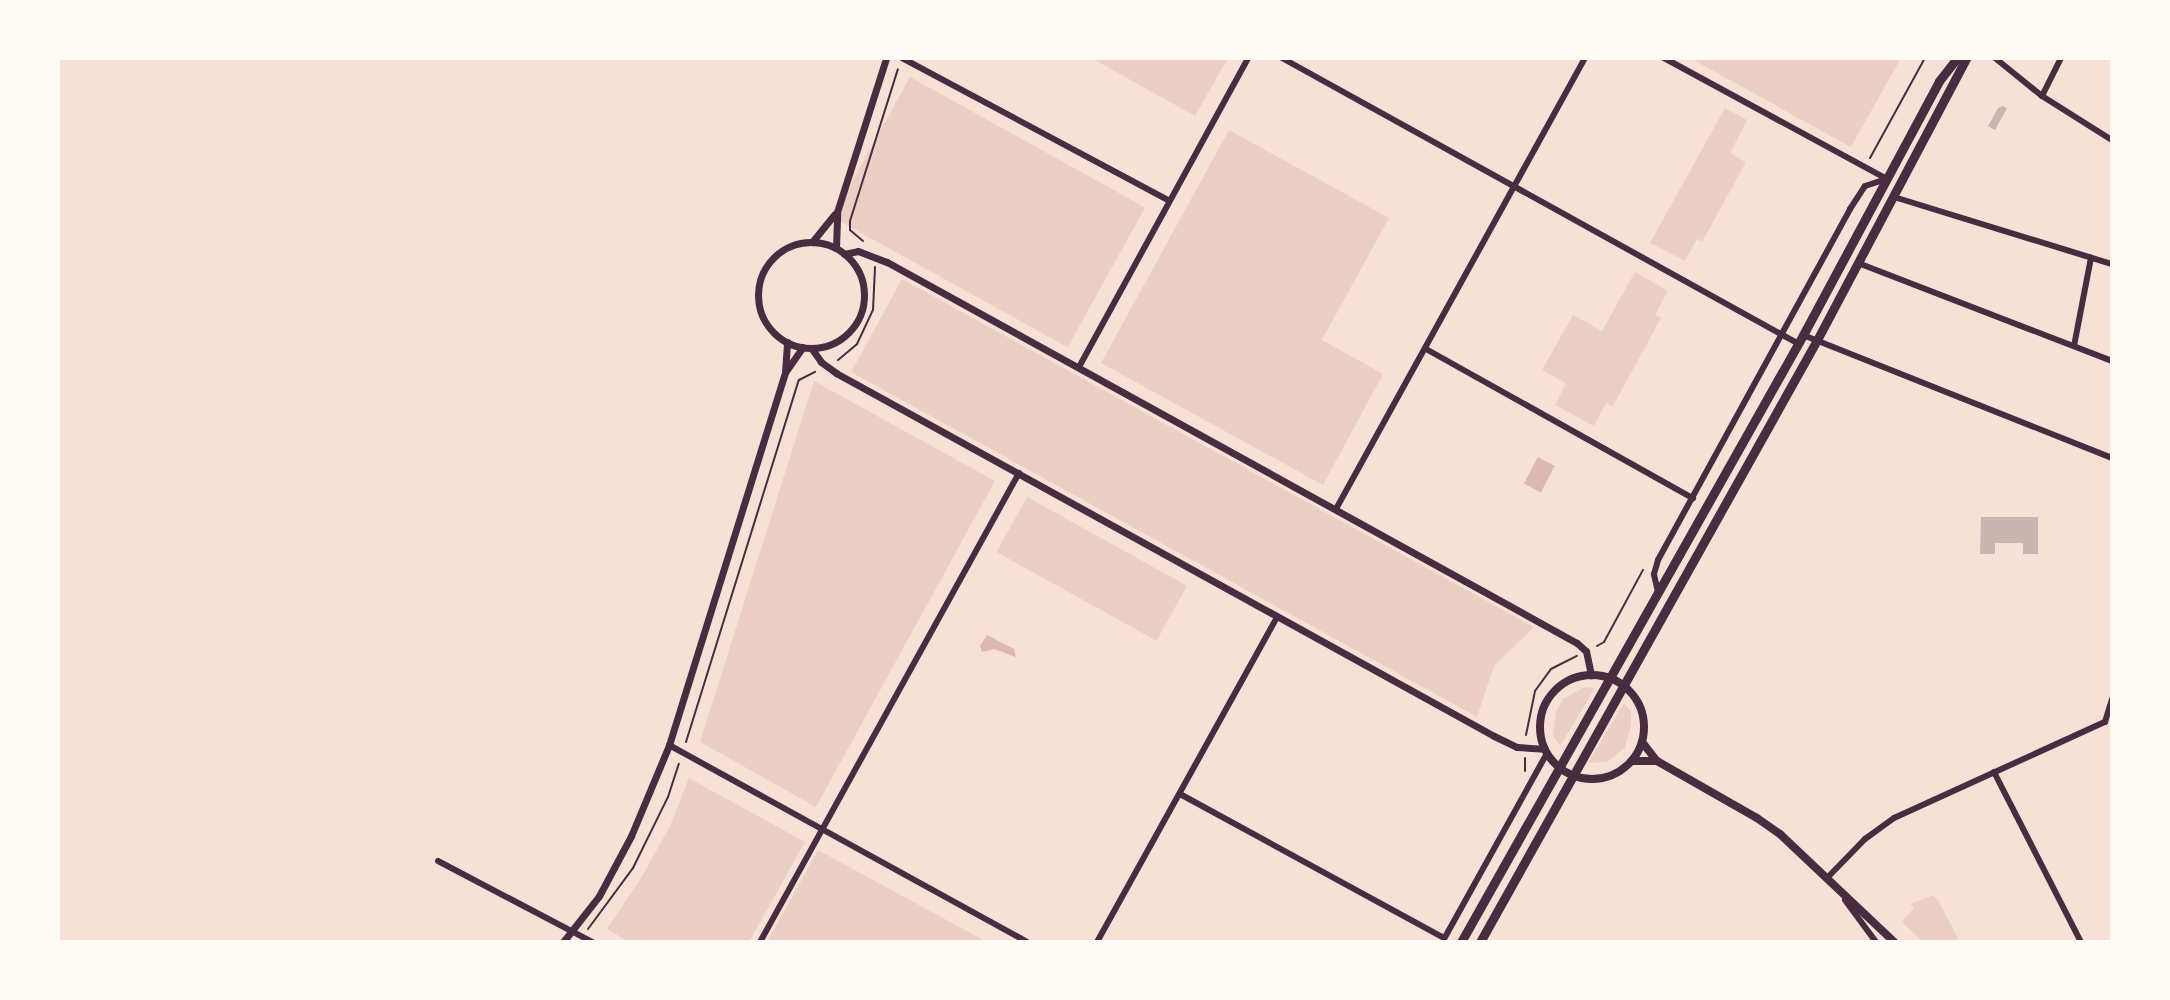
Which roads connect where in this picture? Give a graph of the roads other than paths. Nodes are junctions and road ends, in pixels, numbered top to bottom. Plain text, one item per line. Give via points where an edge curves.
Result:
1 (886, 58) edge
2 (902, 58) edge
3 (1248, 58) edge
4 (1282, 58) edge
5 (1585, 58) edge
6 (1664, 58) edge
7 (1957, 58) edge
8 (1966, 58) edge
9 (1995, 58) edge
10 (2061, 58) edge
11 (2042, 96) junction
12 (2112, 140) edge
13 (1887, 179) junction
14 (1515, 186) junction
15 (1894, 197) junction
16 (1168, 200) junction
17 (837, 212) junction
18 (812, 242) junction
19 (836, 248) junction
20 (844, 254) junction
21 (2091, 258) junction
22 (1858, 263) junction
23 (2112, 264) edge
24 (1781, 335) junction
25 (1800, 339) junction
26 (1817, 340) junction
27 (787, 342) junction
28 (2074, 346) junction
29 (808, 348) junction
30 (1426, 349) junction
31 (2112, 361) edge
32 (1079, 367) junction
33 (785, 372) junction
34 (2112, 458) edge
35 (1019, 473) junction
36 (1693, 498) junction
37 (1336, 509) junction
38 (1658, 592) junction
39 (1277, 617) junction
40 (1591, 675) junction
41 (1609, 678) junction
42 (1624, 687) junction
43 (2112, 699) edge
44 (1642, 742) junction
45 (669, 745) junction
46 (1545, 751) junction
47 (1632, 761) junction
48 (1657, 761) junction
49 (1558, 767) junction
50 (1994, 772) junction
51 (1571, 775) junction
52 (1180, 794) junction
53 (822, 830) junction
54 (438, 861) dead end
55 (1831, 880) junction
56 (573, 932) junction
57 (1443, 940) edge
58 (563, 942) edge
59 (592, 942) edge
60 (760, 942) edge
61 (1027, 942) edge
62 (1097, 942) edge
63 (1461, 942) edge
64 (1480, 942) edge
65 (1876, 942) edge
66 (1894, 942) edge
67 (2081, 942) edge

1 - 17 street
2 - 16 street
3 - 16 street
4 - 14 street
5 - 14 street
6 - 13 street
7 - 13 main road via 1939,81
8 - 15 main road
9 - 11 street
10 - 11 street
11 - 12 street
13 - 24 street via 1865,186
13 - 25 main road
14 - 24 street
14 - 30 street
15 - 21 street
15 - 22 main road
16 - 32 street
17 - 18 street
17 - 19 street
18 - 19 street
18 - 27 street via 774,257 760,280 765,321
19 - 20 street
20 - 29 street via 864,289 860,316 843,337
20 - 32 street via 873,255
21 - 23 street
21 - 28 street
22 - 26 main road
22 - 28 street
24 - 25 street
24 - 36 street
25 - 26 street
25 - 38 main road
26 - 34 street
26 - 42 main road
27 - 29 street
27 - 33 street
28 - 31 street
29 - 33 street
29 - 35 street via 827,368
30 - 36 street
30 - 37 street
32 - 37 street
33 - 45 street
35 - 39 street
35 - 53 street
36 - 38 street via 1658,560
37 - 40 street via 1586,651
38 - 41 main road
39 - 46 street via 1494,736
39 - 52 street
40 - 41 main road
40 - 46 main road via 1568,680 1550,695 1541,713
41 - 42 main road
41 - 49 main road
42 - 44 main road via 1640,711
42 - 51 main road
43 - 50 street via 2105,722
44 - 47 main road
44 - 48 main road
45 - 53 street
45 - 56 street via 631,836
46 - 49 main road
46 - 57 street
47 - 48 main road
47 - 51 main road via 1597,779
48 - 55 main road via 1757,818
49 - 51 main road
49 - 63 main road
50 - 55 street via 1894,818 1865,839
50 - 67 street
51 - 64 main road
52 - 57 street
52 - 62 street
53 - 60 street
53 - 61 street
54 - 56 street
55 - 65 street
55 - 66 main road
56 - 58 street
56 - 59 street

